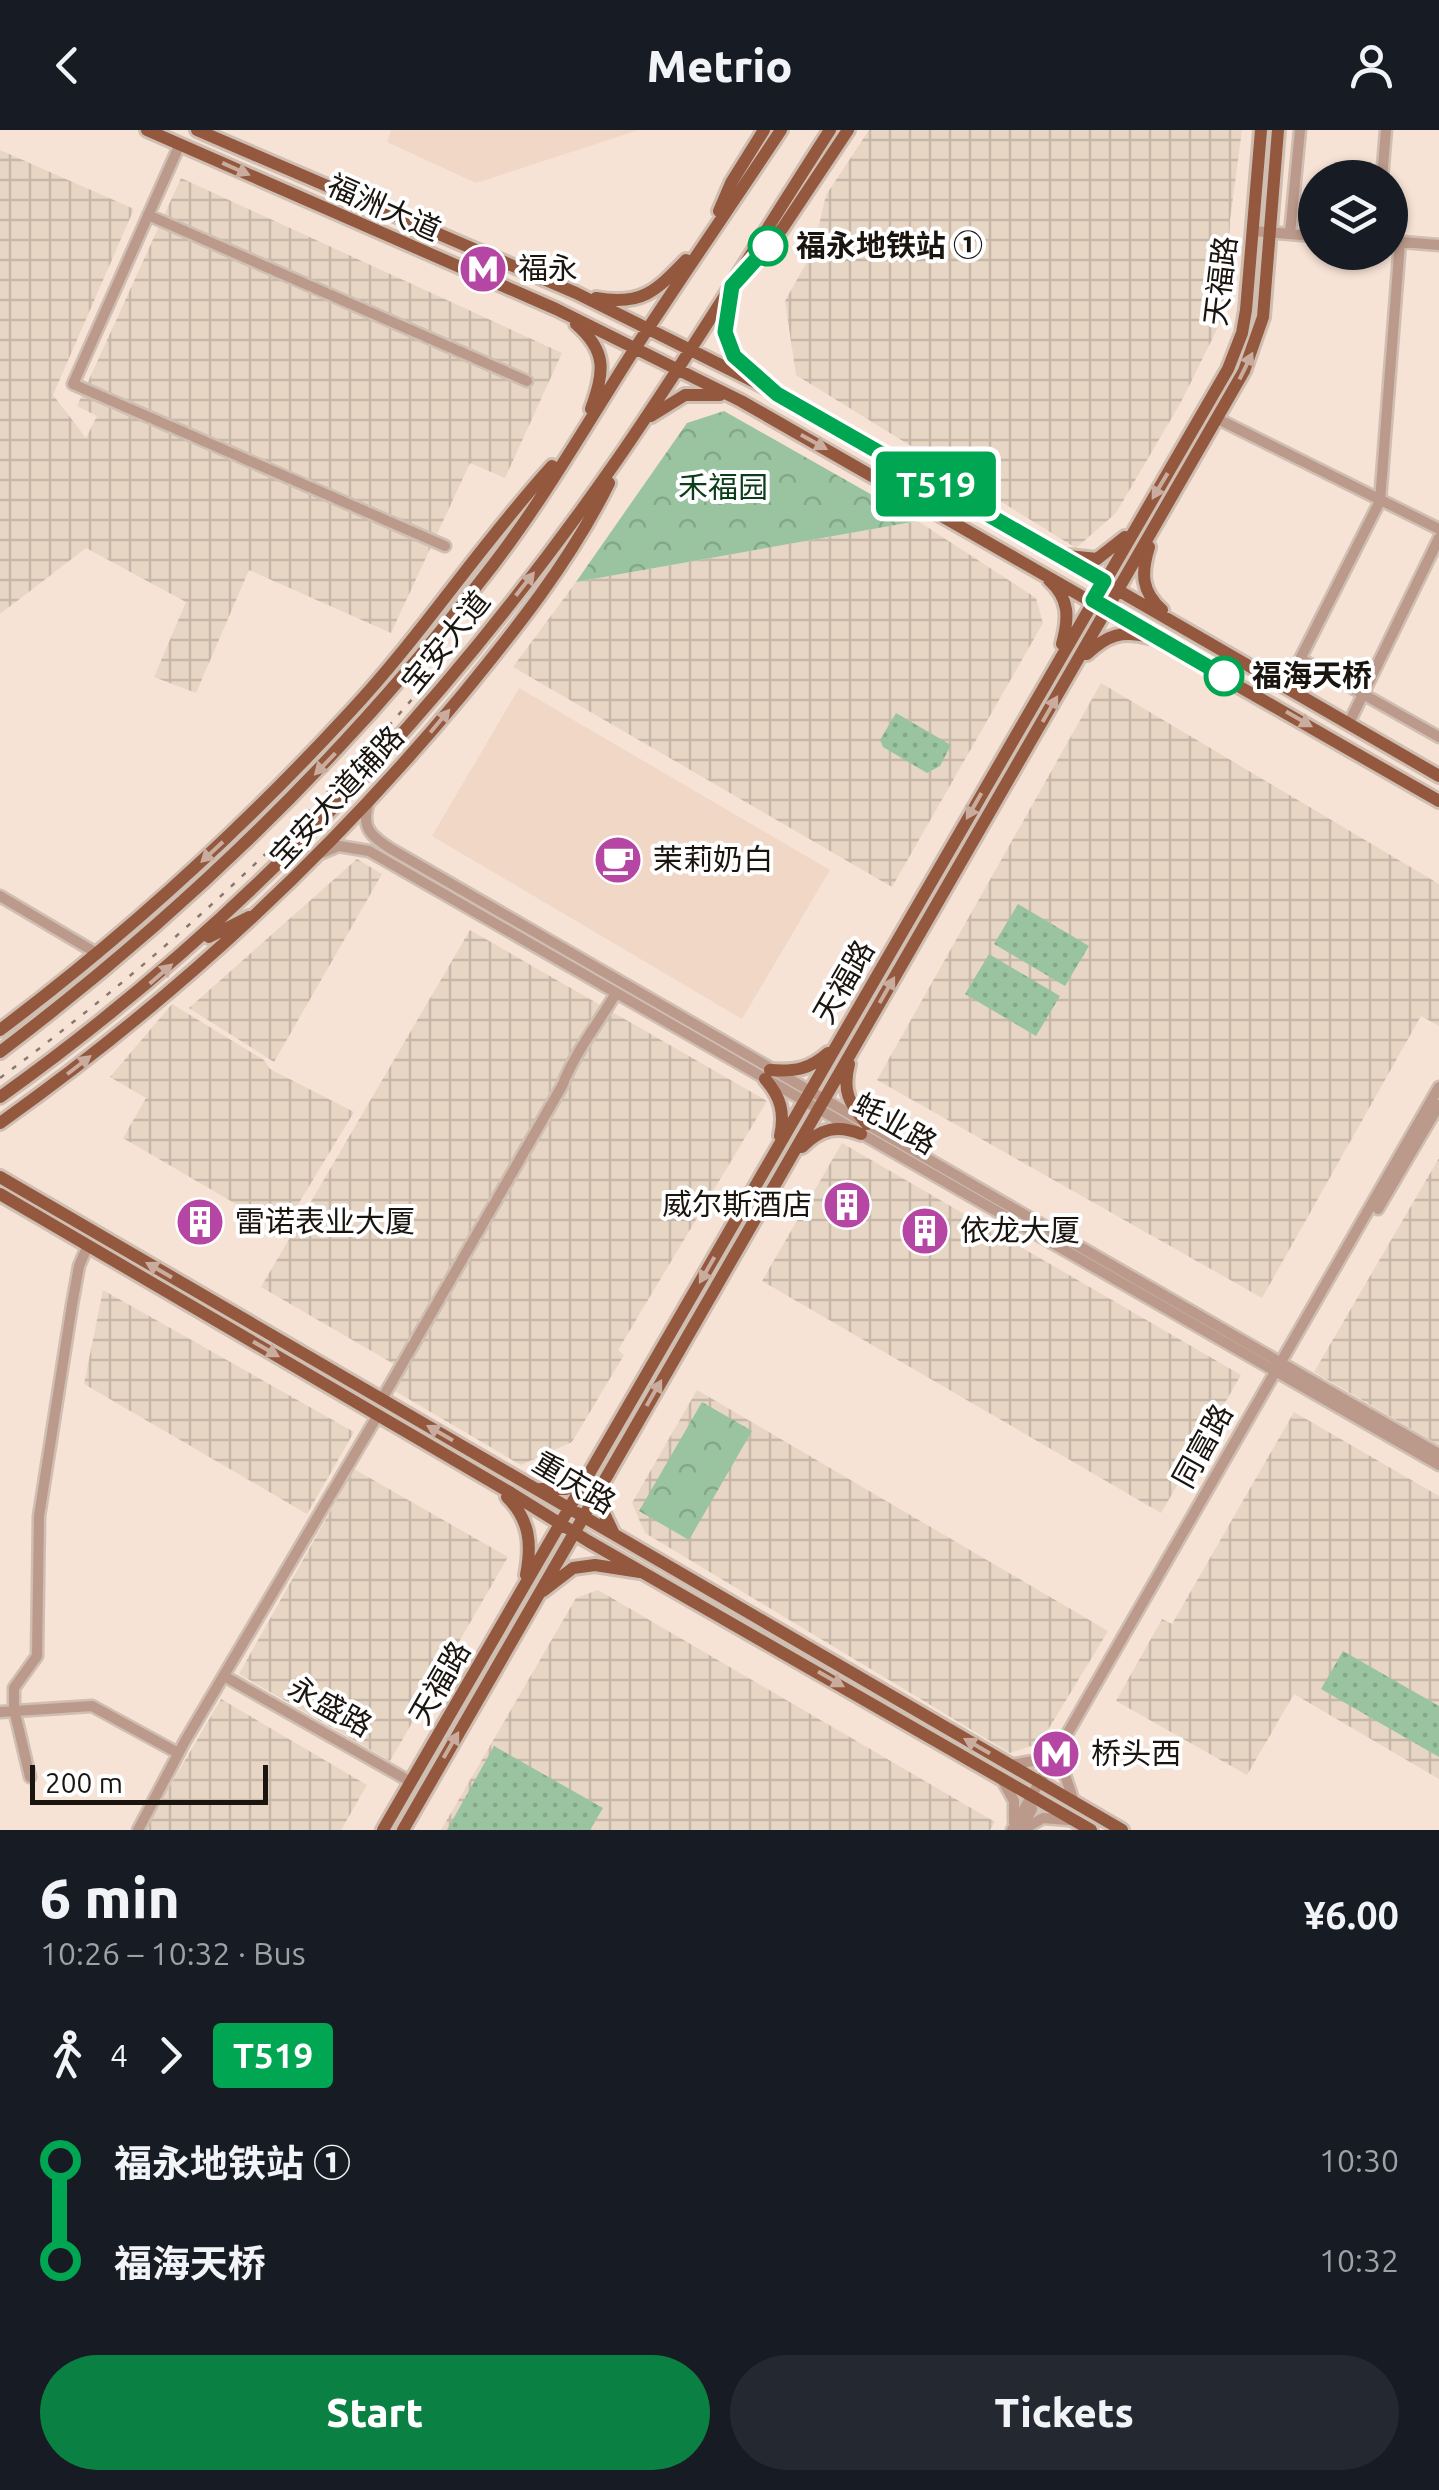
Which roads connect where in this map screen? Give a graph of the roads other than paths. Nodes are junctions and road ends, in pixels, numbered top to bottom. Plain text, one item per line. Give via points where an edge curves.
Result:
1 (147, 130) edge
2 (197, 130) edge
3 (781, 130) edge
4 (830, 130) edge
5 (848, 130) edge
6 (1261, 130) edge
7 (1278, 130) edge
8 (1300, 130) edge
9 (1386, 130) edge
10 (756, 134) edge
11 (180, 144) junction
12 (1384, 160) edge
13 (148, 215) junction
14 (1252, 232) junction
15 (1270, 232) junction
16 (1290, 234) junction
17 (1298, 235) edge
18 (705, 239) junction
19 (1408, 242) edge
20 (1439, 244) edge
21 (1393, 270) edge
22 (732, 286) junction
23 (576, 293) junction
24 (556, 310) junction
25 (648, 329) junction
26 (635, 348) junction
27 (690, 350) junction
28 (678, 369) junction
29 (527, 382) dead end
30 (782, 396) junction
31 (741, 401) junction
32 (1218, 419) junction
33 (775, 420) junction
34 (634, 435) junction
35 (578, 438) junction
36 (1380, 501) junction
37 (1142, 516) junction
38 (1156, 526) junction
39 (1439, 529) edge
40 (1439, 538) edge
41 (445, 546) dead end
42 (1046, 548) junction
43 (1036, 568) junction
44 (1104, 581) junction
45 (1118, 590) junction
46 (1093, 600) junction
47 (1108, 609) junction
48 (1184, 628) junction
49 (1171, 645) junction
50 (1300, 659) junction
51 (1056, 664) junction
52 (1074, 666) junction
53 (1286, 687) junction
54 (1364, 694) junction
55 (1349, 723) junction
56 (1439, 737) edge
57 (1439, 776) edge
58 (1439, 800) edge
59 (368, 804) junction
60 (321, 853) junction
61 (0, 896) edge
62 (264, 909) junction
63 (194, 946) junction
64 (98, 954) junction
65 (616, 993) junction
66 (0, 1030) edge
67 (842, 1035) junction
68 (855, 1045) junction
69 (0, 1052) edge
70 (768, 1074) junction
71 (1439, 1086) edge
72 (807, 1096) junction
73 (0, 1097) edge
74 (821, 1104) junction
75 (1439, 1105) edge
76 (0, 1123) edge
77 (864, 1129) junction
78 (770, 1162) junction
79 (784, 1168) junction
80 (0, 1177) edge
81 (0, 1194) edge
82 (35, 1206) junction
83 (88, 1245) junction
84 (1280, 1368) junction
85 (382, 1399) junction
86 (378, 1415) junction
87 (1439, 1454) edge
88 (1439, 1465) edge
89 (591, 1471) junction
90 (606, 1478) junction
91 (492, 1482) junction
92 (524, 1482) junction
93 (568, 1508) junction
94 (584, 1518) junction
95 (560, 1523) junction
96 (575, 1533) junction
97 (620, 1539) junction
98 (644, 1572) junction
99 (527, 1582) junction
100 (537, 1596) junction
101 (224, 1676) junction
102 (14, 1709) junction
103 (0, 1712) edge
104 (178, 1753) junction
105 (1058, 1758) junction
106 (1010, 1765) junction
107 (30, 1777) dead end
108 (1001, 1777) junction
109 (411, 1782) junction
110 (1043, 1784) junction
111 (1034, 1798) junction
112 (1074, 1802) junction
113 (1074, 1820) junction
114 (1018, 1829) edge
115 (138, 1830) edge
116 (383, 1830) edge
117 (402, 1830) edge
118 (1090, 1830) edge
119 (1122, 1830) edge

1 - 11 main road, 福洲大道
2 - 23 main road, 福洲大道
3 - 18 main road, 宝安大道
4 - 22 main road, 宝安大道
5 - 22 main road via 782,228
6 - 14 main road, 天福路
7 - 15 main road, 天福路
8 - 16 street
9 - 12 street
10 - 18 main road
11 - 13 street
11 -> 24 main road, 福洲大道
13 - 29 street
13 - 41 street via 73,384
14 - 15 street
14 -> 37 main road, 天福路 via 1236,352
15 - 16 street
32 -> 15 main road, 天福路 via 1259,335
16 - 17 street
18 - 23 main road via 642,298
18 - 25 main road, 宝安大道
19 - 20 street
21 - 36 street
22 - 27 main road, 宝安大道
22 - 30 main road via 725,324 729,348
23 - 25 main road, 福洲大道
24 - 26 main road, 福洲大道
24 - 35 main road via 594,341 601,360
25 - 26 main road, 宝安大道
25 - 27 main road, 福洲大道
26 - 28 main road, 福洲大道
26 - 35 main road, 宝安大道
27 - 28 main road, 宝安大道
27 - 30 main road, 福洲大道
28 - 31 main road, 福洲大道
28 - 34 main road, 宝安大道
30 - 33 main road
30 - 42 main road, 福洲大道
31 - 33 main road, 福洲大道
31 - 34 main road via 685,395
32 - 36 street
32 - 38 main road, 天福路
33 -> 43 main road, 福洲大道
59 -> 34 main road, 宝安大道辅路 via 538,598 582,534
63 -> 34 main road, 宝安大道 via 394,744
35 -> 64 main road, 宝安大道辅路 via 350,712 219,846
35 -> 69 main road, 宝安大道 via 494,564 350,739 196,892
36 - 39 street
36 - 50 street
37 - 42 main road via 1096,558
37 - 44 main road, 天福路
38 - 45 main road, 天福路
38 - 48 main road via 1143,582
40 - 54 street
42 - 44 main road, 福洲大道
43 - 46 main road, 福洲大道
43 - 51 main road via 1066,603
44 - 45 main road, 福洲大道
44 - 46 main road, 天福路
45 - 47 main road, 天福路
45 - 48 main road, 福洲大道
46 - 47 main road, 福洲大道
46 - 51 main road, 天福路
47 - 49 main road, 福洲大道
47 - 52 main road, 天福路
48 - 53 main road, 福洲大道
49 - 52 main road via 1116,634
49 -> 58 main road, 福洲大道
50 - 53 street
50 - 54 street
51 -> 67 main road, 天福路
68 -> 52 main road, 天福路
53 - 55 main road, 福洲大道
54 - 55 street
54 - 56 street
55 - 57 main road, 福洲大道
59 - 60 main road, 宝安大道辅路
59 - 70 street, 蚝业路 via 365,820 380,842
60 - 62 main road, 宝安大道辅路
60 - 65 street, 蚝业路 via 339,846 369,851
61 - 64 street
62 - 63 main road
76 -> 62 main road, 宝安大道辅路 via 144,1015
73 -> 63 main road, 宝安大道
64 - 66 main road, 宝安大道辅路
65 - 70 street, 蚝业路
65 - 85 street
67 - 70 main road via 816,1064
67 - 72 main road, 天福路
68 - 74 main road, 天福路
68 - 77 main road via 845,1092
70 - 72 street, 蚝业路
70 - 78 main road via 782,1113
71 - 84 street, 同富路
72 - 74 street, 蚝业路
72 - 78 main road, 天福路
74 - 77 street, 蚝业路
74 - 79 main road, 天福路
75 - 84 street, 同富路
77 - 79 main road via 823,1131
77 - 84 street, 蚝业路
78 -> 89 main road, 天福路
90 -> 79 main road, 天福路
80 - 82 main road, 重庆路
81 - 82 main road, 重庆路
82 - 83 main road, 重庆路
85 -> 82 main road, 重庆路
83 -> 86 main road, 重庆路
83 - 102 street via 38,1516 37,1656 14,1688
84 - 87 street, 蚝业路
84 - 88 street, 蚝业路
84 - 105 street, 同富路
92 -> 85 main road, 重庆路
86 - 91 main road, 重庆路
86 - 101 street
89 - 92 main road via 558,1491
89 - 93 main road, 天福路
90 - 94 main road, 天福路
90 - 97 main road via 605,1520
91 - 95 main road, 重庆路
91 - 99 main road via 530,1530
92 - 93 main road, 重庆路
93 - 94 main road, 重庆路
93 - 95 main road, 天福路
94 - 96 main road, 天福路
94 - 97 main road, 重庆路
95 - 96 main road, 重庆路
95 - 99 main road, 天福路
96 - 98 main road, 重庆路
96 - 100 main road, 天福路
106 -> 97 main road, 重庆路
98 - 100 main road via 573,1568
98 -> 108 main road, 重庆路
99 - 109 main road, 天福路
117 -> 100 main road, 天福路
101 - 104 street
101 - 109 street, 永盛路
102 - 103 street
102 - 104 street via 92,1706
102 - 107 street
104 - 115 street
105 - 106 street
105 - 110 street, 同富路
105 - 112 street
106 - 110 main road, 重庆路
108 - 111 main road, 重庆路
108 - 114 street
109 - 116 main road, 天福路
110 - 111 street, 同富路
110 - 112 main road, 重庆路
111 - 113 main road, 重庆路
111 - 114 street, 同富路
112 - 119 main road, 重庆路
113 - 114 street via 1044,1818
113 - 118 main road, 重庆路

